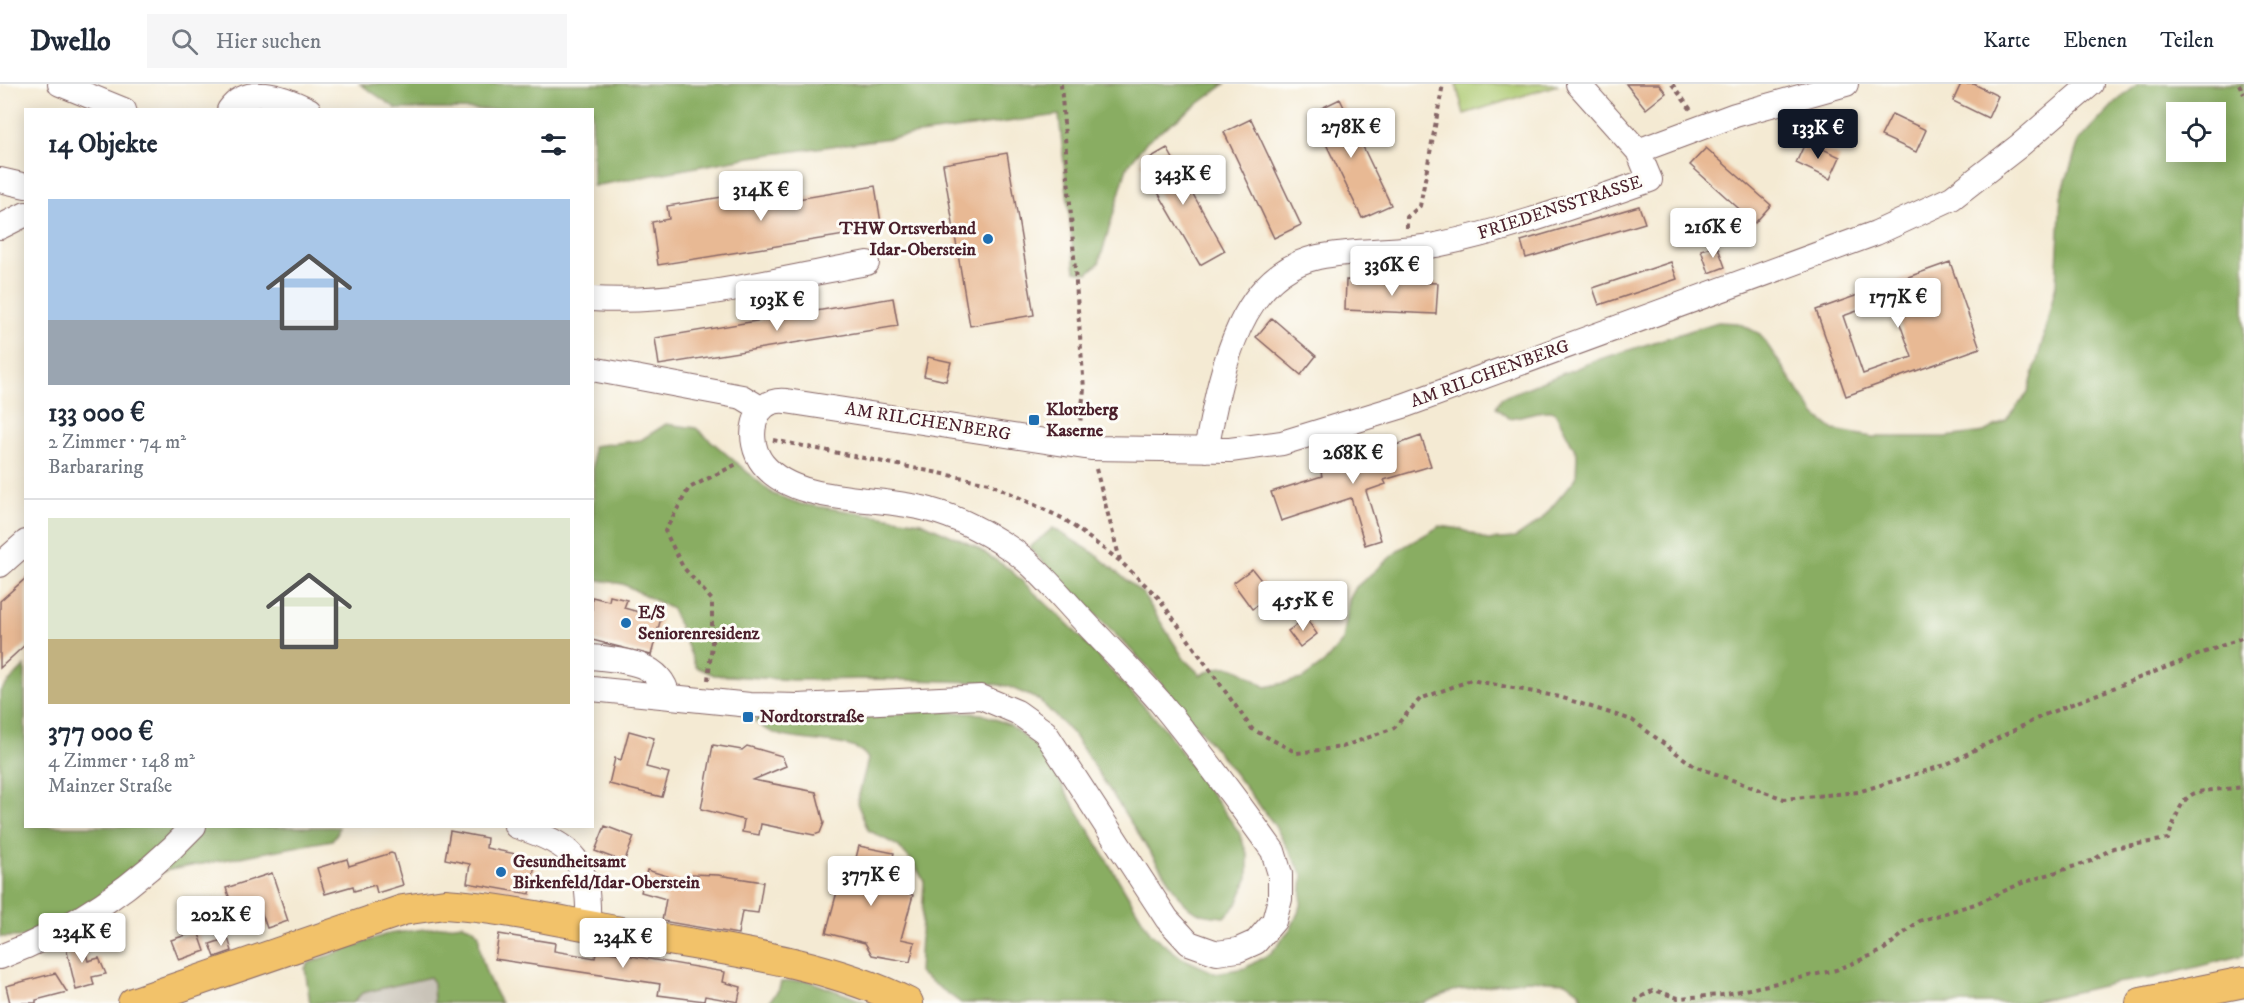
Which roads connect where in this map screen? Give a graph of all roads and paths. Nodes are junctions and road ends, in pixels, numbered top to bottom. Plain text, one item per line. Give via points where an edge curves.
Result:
1 (60, 84) edge
2 (1061, 84) edge
3 (1443, 84) edge
4 (1578, 84) edge
5 (1672, 84) edge
6 (1846, 84) edge
7 (2091, 84) edge
8 (2239, 84) edge
9 (2244, 94) edge
10 (109, 107) edge
11 (230, 108) edge
12 (305, 108) edge
13 (1702, 125) junction
14 (1638, 151) junction
15 (0, 180) edge
16 (24, 186) edge
17 (24, 215) edge
18 (0, 227) edge
19 (1408, 249) junction
20 (867, 263) dead end
21 (594, 299) edge
22 (594, 369) edge
23 (762, 409) junction
24 (1080, 424) dead end
25 (754, 445) junction
26 (1091, 448) junction
27 (1206, 450) junction
28 (24, 544) edge
29 (1120, 561) junction
30 (1, 562) edge
31 (2244, 637) edge
32 (594, 657) edge
33 (594, 689) edge
34 (668, 696) junction
35 (705, 701) junction
36 (2244, 787) edge
37 (192, 828) edge
38 (522, 828) edge
39 (588, 926) junction
40 (0, 957) edge
41 (2244, 982) edge
42 (904, 1002) edge
43 (133, 1003) edge
44 (1636, 1003) edge
45 (2141, 1003) edge

1 - 10 street
2 - 24 path via 1084,389
3 - 19 path via 1420,206 1407,217
4 - 14 street
5 - 13 path
6 - 13 street
7 - 27 street, AM RILCHENBERG via 1952,198 1876,233 1336,428 1282,443
8 - 9 path
11 - 12 street via 235,96 249,88 264,88
13 - 14 street
14 - 19 street, FRIEDENSSTRASSE via 1650,180 1502,228
15 - 16 street
17 - 18 street
19 - 27 street, FRIEDENSSTRASSE via 1316,258 1286,270 1260,292 1241,324 1221,380
20 - 21 street via 695,294
22 - 23 street via 742,397
23 - 25 street via 755,422
23 - 26 street, AM RILCHENBERG via 786,401
25 - 29 path via 793,443 988,483 1064,519
25 - 35 path via 689,488 665,531 683,567 712,600 712,644
25 - 35 street via 777,477 794,486 931,510 1010,548 1160,702 1273,851 1280,874 1280,899 1274,921 1256,942 1238,950 1217,953 1190,943 1140,881 1044,732 1017,712 981,697 798,706
26 - 27 street, AM RILCHENBERG
26 - 29 path
28 - 30 street
29 - 31 path via 1158,597 1252,729 1297,753 1342,747 1394,728 1420,699 1471,680 1560,697 1632,720 1694,766 1784,800 1858,792 1945,765 2044,715
32 - 34 street via 633,662 647,668 658,674
33 - 34 street
34 - 35 street
36 - 44 path via 2196,792 2185,798 2168,839 2113,848 2091,861 1919,921 1882,951 1836,970 1722,995 1678,998 1654,990
37 - 40 street via 162,860 101,907
38 - 39 street via 562,844 573,856 587,886
39 - 42 main road via 837,973
39 - 43 main road via 461,905 420,906
41 - 45 main road

